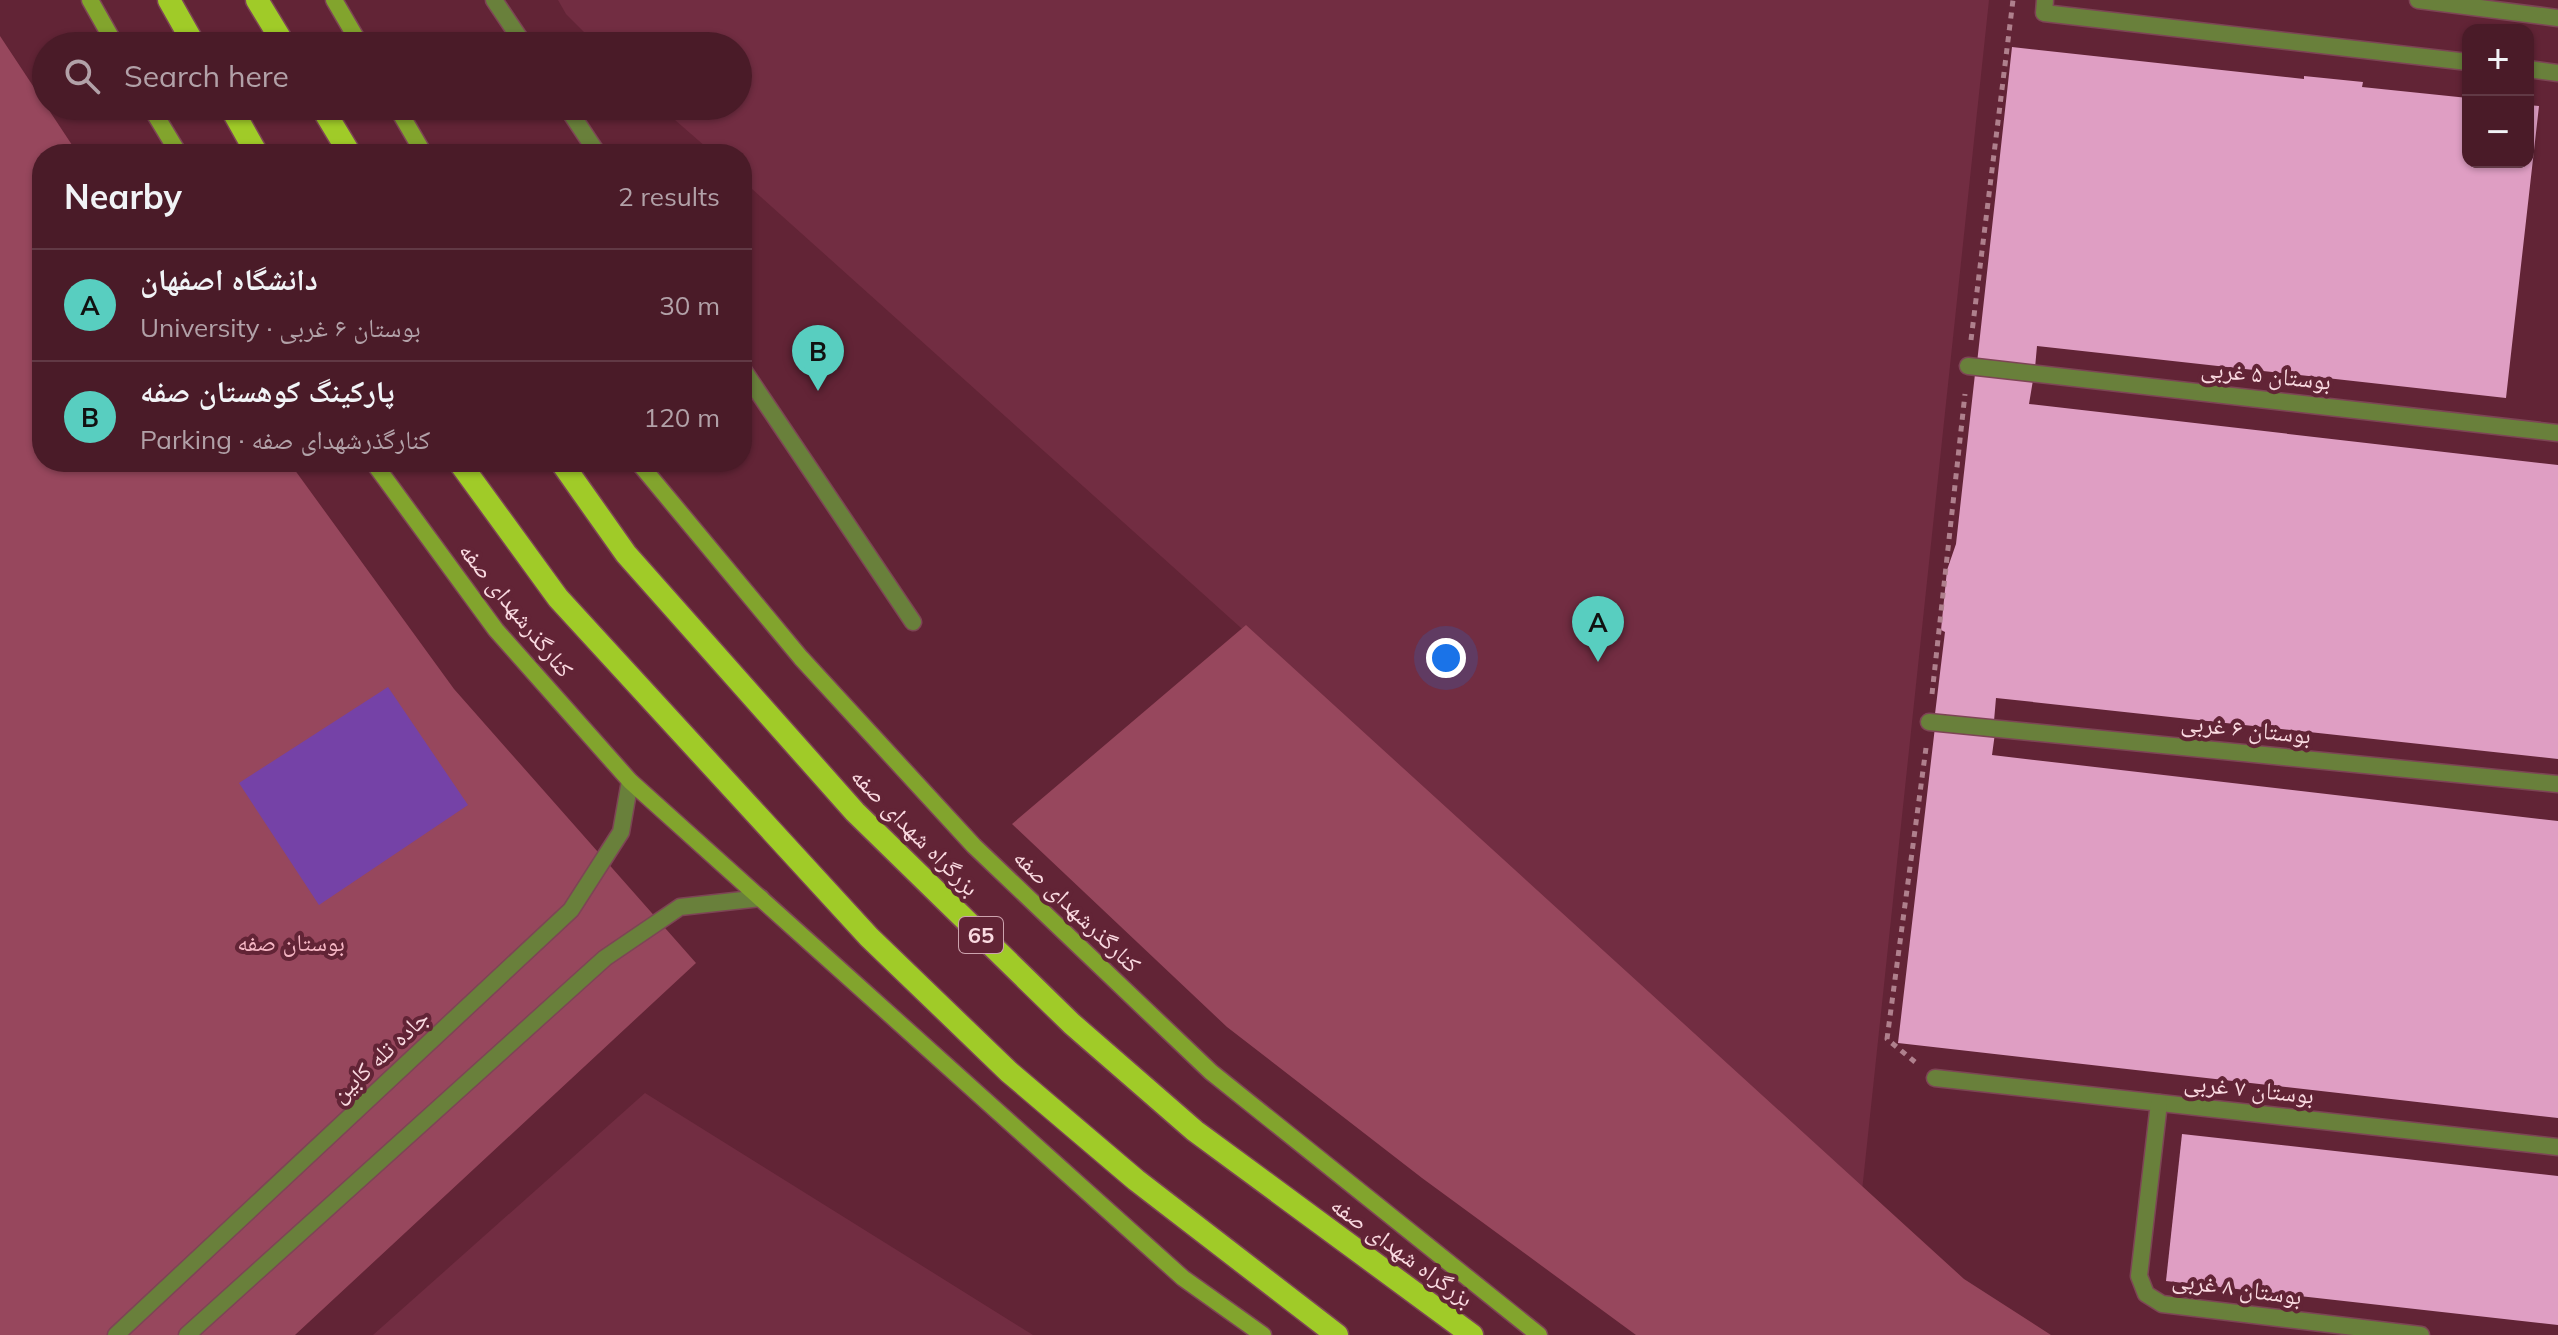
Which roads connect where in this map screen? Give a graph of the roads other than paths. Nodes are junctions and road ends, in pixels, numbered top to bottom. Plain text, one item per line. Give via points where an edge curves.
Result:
1 (90, 0) edge
2 (169, 0) edge
3 (257, 0) edge
4 (334, 0) edge
5 (494, 0) edge
6 (2045, 0) edge
7 (2418, 0) edge
8 (2558, 18) edge
9 (108, 32) edge
10 (187, 32) edge
11 (276, 32) edge
12 (353, 32) edge
13 (516, 32) edge
14 (2462, 61) edge
15 (2534, 70) edge
16 (2558, 73) edge
17 (158, 120) edge
18 (238, 120) edge
19 (329, 120) edge
20 (404, 120) edge
21 (575, 120) edge
22 (173, 144) edge
23 (251, 144) edge
24 (344, 144) edge
25 (418, 144) edge
26 (591, 144) edge
27 (1968, 366) road end
28 (752, 383) edge
29 (2558, 433) edge
30 (380, 472) edge
31 (466, 472) edge
32 (568, 472) edge
33 (646, 472) edge
34 (913, 622) dead end
35 (1929, 722) road end
36 (630, 781) junction
37 (2558, 784) edge
38 (761, 898) junction
39 (1935, 1078) road end
40 (2159, 1103) junction
41 (2558, 1147) edge
42 (116, 1335) edge
43 (187, 1335) edge
44 (1263, 1335) edge
45 (1337, 1335) edge
46 (1472, 1335) edge
47 (1539, 1335) edge
48 (2421, 1335) edge

1 - 9 main road
2 - 10 highway
3 - 11 highway
4 - 12 main road
5 - 13 street
6 - 14 street via 2044,13
7 - 8 street
15 - 16 street
17 - 22 main road
18 - 23 highway
19 - 24 highway
20 - 25 main road
21 - 26 street
27 - 29 street, بوستان ۵ غربی
28 - 34 street
30 - 36 main road, کنارگذرشهدای صفه via 496,630
31 - 45 highway via 558,598 869,937 1032,1091 1136,1180
32 - 46 highway, بزرگراه شهدای صفه / 65 via 626,554 855,812 1072,1024 1195,1131
33 - 47 main road, کنارگذرشهدای صفه via 801,658 974,846 1211,1072
35 - 37 street, بوستان ۶ غربی
36 - 38 main road, کنارگذرشهدای صفه
36 - 42 street, جاده تله کابین via 621,832 571,910
38 - 43 street via 680,907 605,958
38 - 44 main road, کنارگذرشهدای صفه via 1183,1278
39 - 40 street, بوستان ۷ غربی
40 - 41 street, بوستان ۷ غربی
40 - 48 street, بوستان ۸ غربی via 2139,1276 2146,1294 2162,1304

